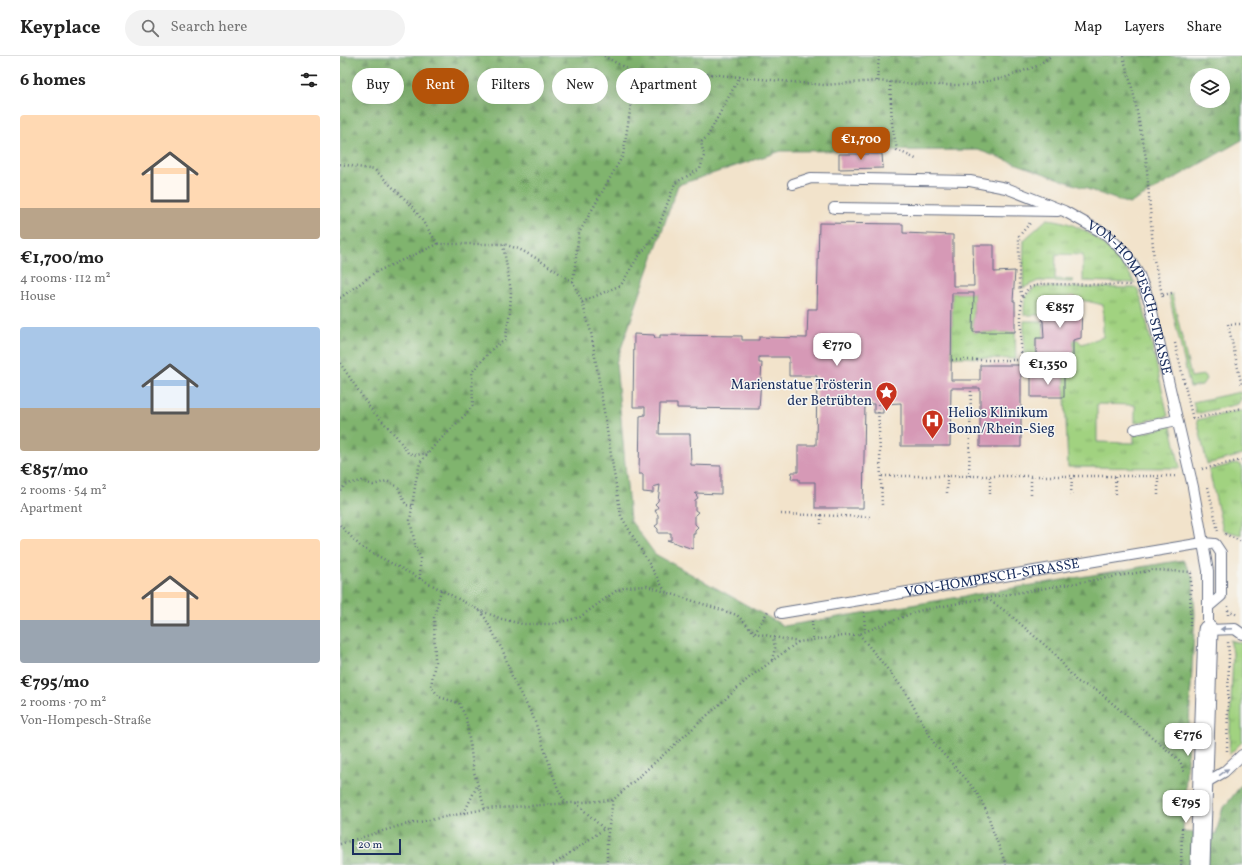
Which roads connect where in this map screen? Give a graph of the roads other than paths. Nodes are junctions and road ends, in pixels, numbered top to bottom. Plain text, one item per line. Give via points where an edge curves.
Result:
1 (793, 184) dead end
2 (834, 208) dead end
3 (1064, 211) junction
4 (1177, 420) junction
5 (1135, 429) dead end
6 (1203, 543) junction
7 (1208, 607) junction
8 (781, 613) dead end
9 (1208, 630) junction
10 (1242, 634) edge
11 (1242, 755) edge
12 (1195, 783) junction
13 (1200, 865) edge

1 - 3 lane, VON-HOMPESCH-STRASSE via 811,178 970,181 1006,188
2 - 3 lane, VON-HOMPESCH-STRASSE
3 - 4 lane, VON-HOMPESCH-STRASSE via 1107,235 1126,254 1145,285
4 - 5 lane
4 - 6 lane, VON-HOMPESCH-STRASSE
6 - 7 lane, VON-HOMPESCH-STRASSE via 1208,571
6 - 7 lane via 1215,544 1221,553 1221,596
6 - 8 lane, VON-HOMPESCH-STRASSE
7 - 9 lane, VON-HOMPESCH-STRASSE
10 -> 9 lane via 1235,629
9 - 12 street, VON-HOMPESCH-STRASSE
12 -> 11 lane via 1229,768
12 - 13 street, VON-HOMPESCH-STRASSE

